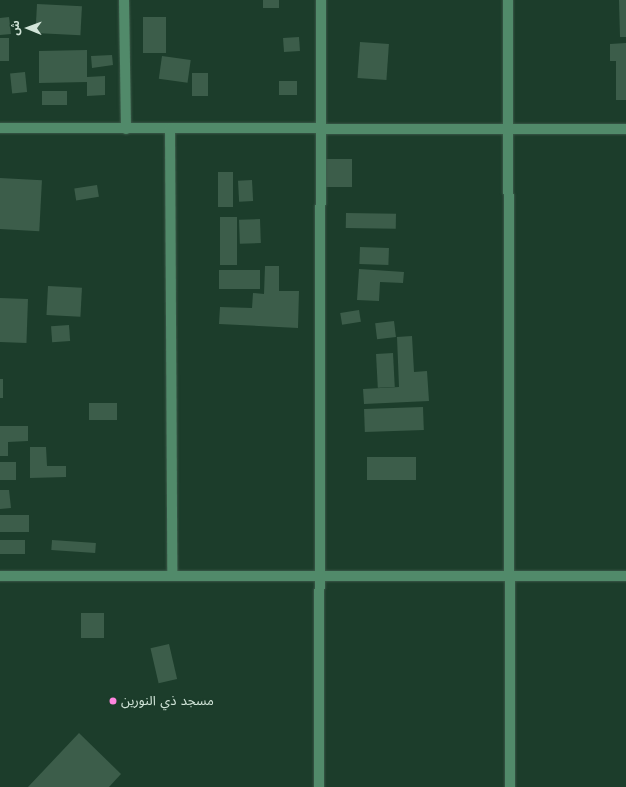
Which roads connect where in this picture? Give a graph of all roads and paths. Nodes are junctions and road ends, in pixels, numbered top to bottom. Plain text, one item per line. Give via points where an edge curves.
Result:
1 (124, 0) edge
2 (321, 0) edge
3 (508, 0) edge
4 (0, 128) edge
5 (170, 128) junction
6 (321, 128) junction
7 (126, 129) junction
8 (509, 129) junction
9 (626, 129) edge
10 (172, 574) junction
11 (318, 574) junction
12 (0, 576) edge
13 (509, 576) junction
14 (626, 576) edge
15 (319, 787) edge
16 (510, 787) edge

1 - 7 street
2 - 6 street
3 - 8 street
4 - 7 street
5 - 6 street
5 - 7 street
5 - 10 street
6 - 8 street
6 - 11 street
8 - 9 street
8 - 13 street
10 - 11 street
10 - 12 street
11 - 13 street
11 - 15 street
13 - 14 street
13 - 16 street

